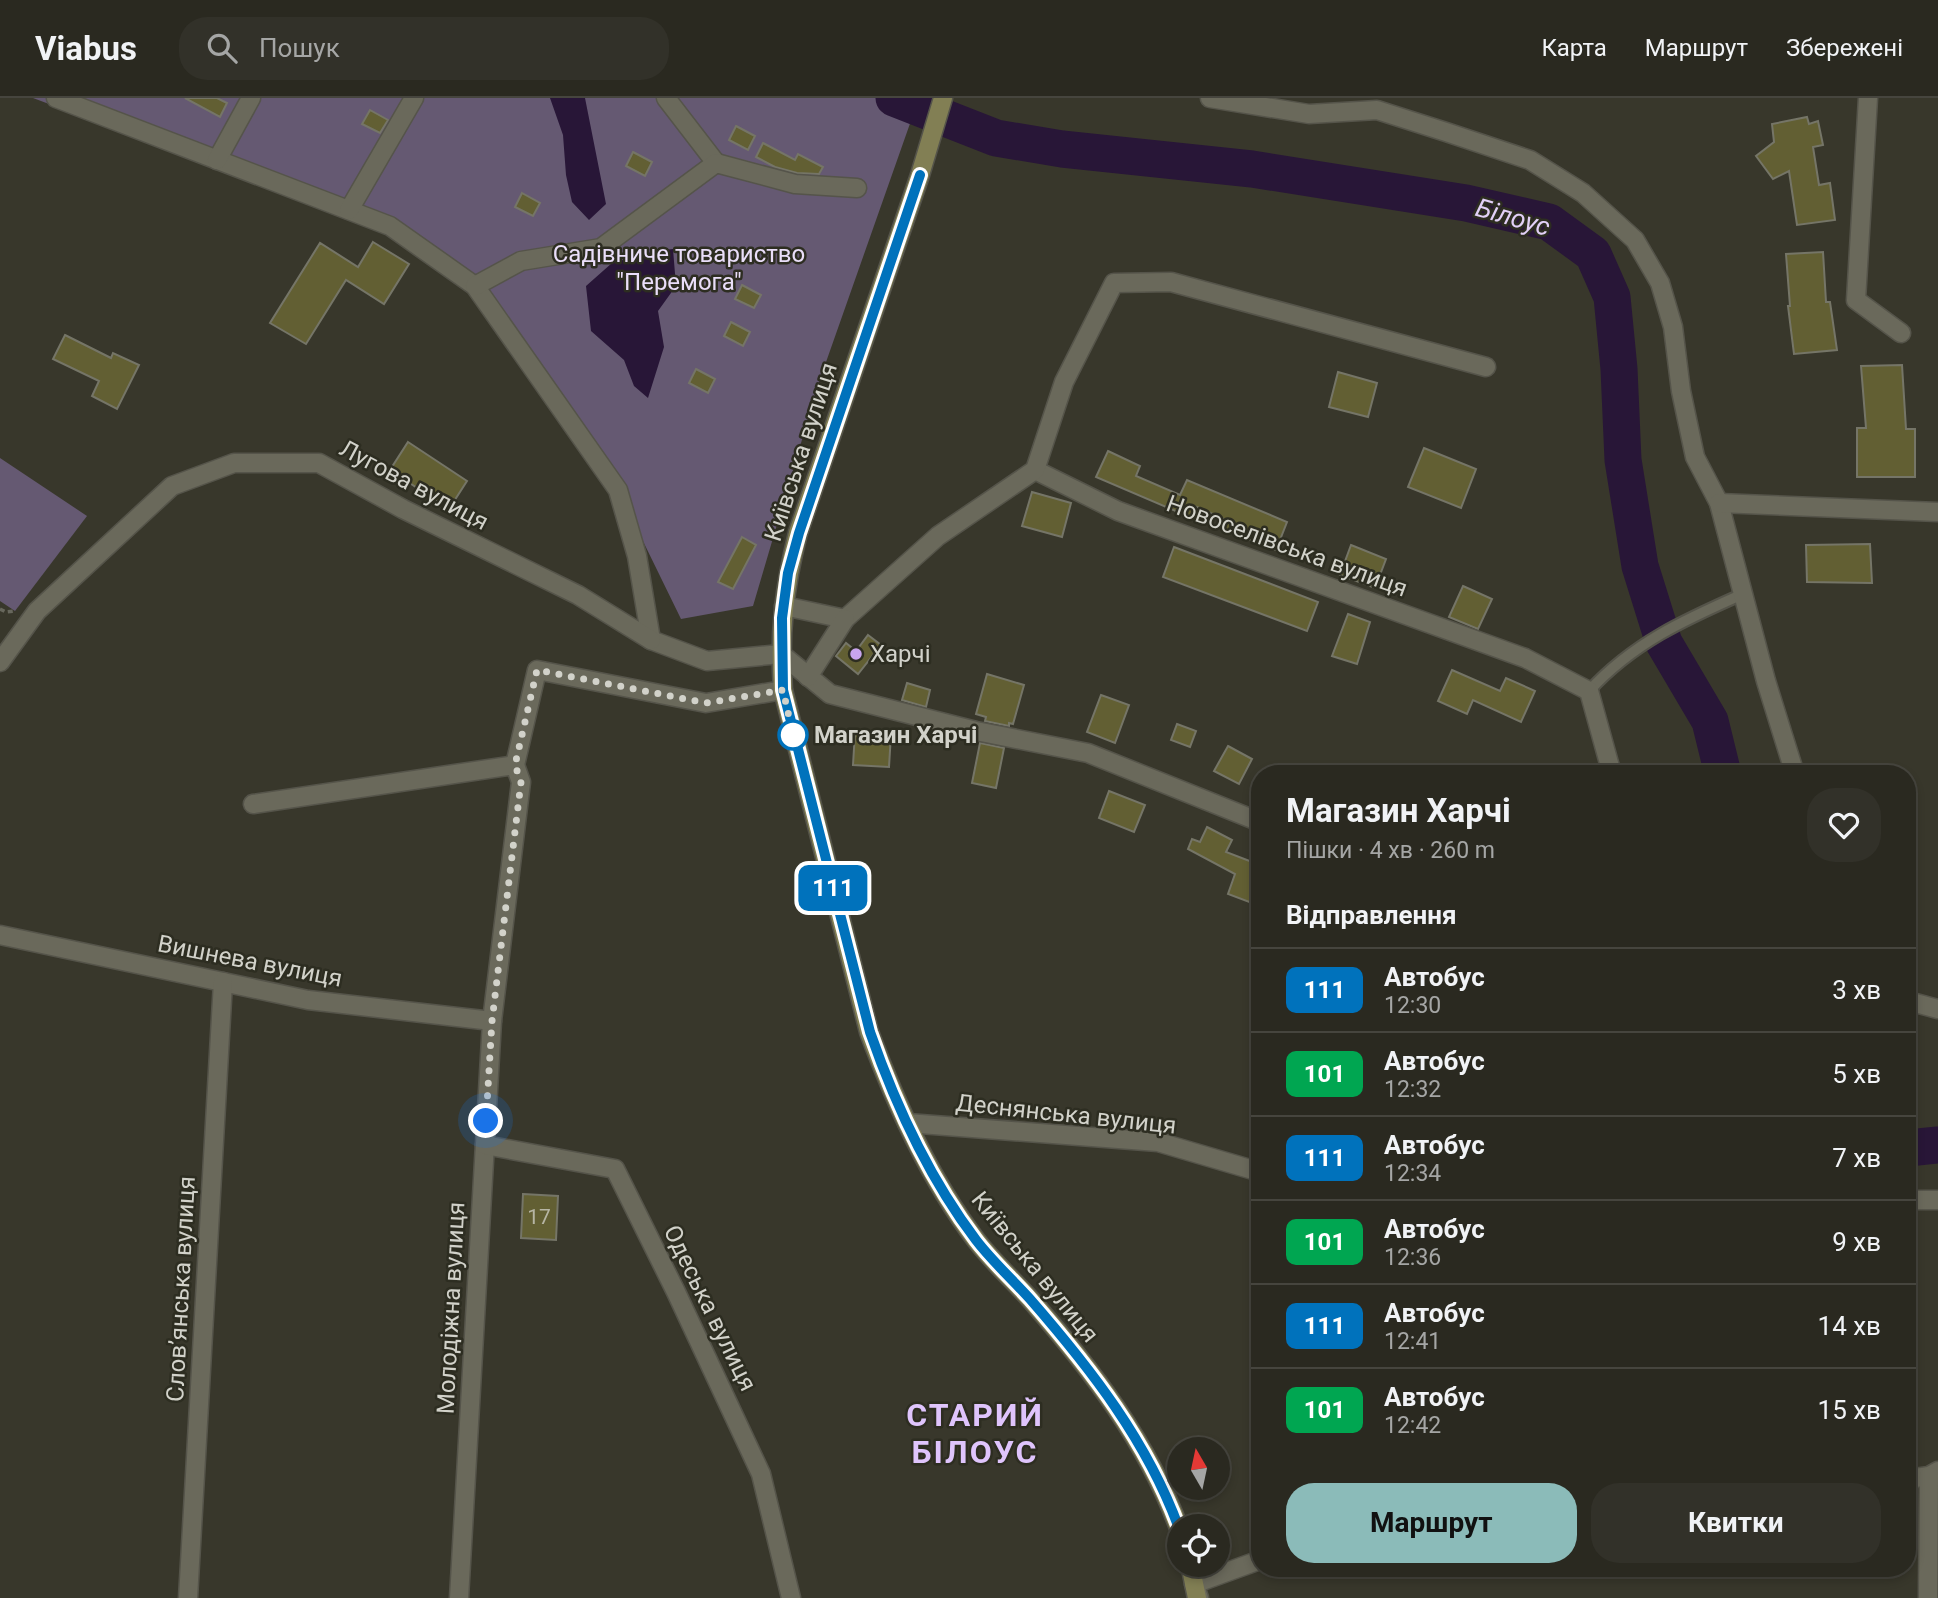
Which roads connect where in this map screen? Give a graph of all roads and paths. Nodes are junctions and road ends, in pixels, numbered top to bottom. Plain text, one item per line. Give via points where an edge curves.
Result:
1 (58, 98) edge
2 (251, 98) edge
3 (414, 98) edge
4 (666, 98) edge
5 (943, 98) edge
6 (1210, 98) edge
7 (1868, 98) edge
8 (216, 160) junction
9 (716, 163) junction
10 (857, 188) dead end
11 (349, 210) junction
12 (475, 286) junction
13 (1901, 333) dead end
14 (1486, 367) dead end
15 (1035, 470) junction
16 (1719, 503) junction
17 (1938, 512) edge
18 (1743, 594) junction
19 (783, 606) junction
20 (845, 619) junction
21 (651, 640) junction
22 (781, 654) junction
23 (0, 662) edge
24 (808, 677) junction
25 (783, 690) junction
26 (1589, 691) junction
27 (515, 765) junction
28 (1610, 765) edge
29 (1792, 765) edge
30 (253, 804) dead end
31 (1251, 818) edge
32 (0, 935) edge
33 (223, 982) junction
34 (1916, 1003) edge
35 (1938, 1009) edge
36 (492, 1021) junction
37 (907, 1123) junction
38 (485, 1145) junction
39 (1251, 1169) edge
40 (1916, 1200) edge
41 (1938, 1200) edge
42 (1934, 1473) edge
43 (1916, 1477) edge
44 (1172, 1514) edge
45 (1251, 1565) edge
46 (1197, 1593) edge
47 (188, 1598) edge
48 (459, 1598) edge
49 (791, 1598) edge
50 (1928, 1598) edge

1 - 8 street
2 - 8 street
3 - 11 street
4 - 9 street
5 - 19 main road, Київська вулиця via 799,533
6 - 16 street via 1309,114 1377,110 1530,160 1583,193 1635,240 1660,284 1673,327 1695,457
7 - 13 street via 1856,300
8 - 11 street
9 - 10 street via 795,184
9 - 12 street via 601,248 521,261
11 - 12 street via 390,226
12 - 21 street via 618,490 638,556
14 - 15 street via 1171,282 1114,283 1064,382
15 - 20 street via 938,536
15 - 26 street, Новоселівська вулиця via 1118,511 1525,658
16 - 17 street
16 - 18 street
18 - 26 lane via 1645,642
18 - 29 street
19 - 20 street
19 - 22 main road, Київська вулиця
20 - 24 street
21 - 22 street, Лугова вулиця via 707,662
21 - 23 street, Лугова вулиця via 578,596 320,463 234,463 172,486 37,611
22 - 24 street
22 - 25 main road, Київська вулиця
24 - 31 street via 830,694 976,731 1088,753
25 - 27 street, Молодіжна вулиця via 706,703 537,670
25 - 37 main road, Київська вулиця via 870,1032
26 - 28 street
27 - 30 street
27 - 36 street, Молодіжна вулиця via 521,782
32 - 33 street, Вишнева вулиця
33 - 36 street, Вишнева вулиця via 308,1000
33 - 47 street, Словʼянська вулиця
34 - 35 street
36 - 38 street, Молодіжна вулиця
37 - 39 street, Деснянська вулиця via 1158,1142
37 - 44 main road, Київська вулиця via 949,1201 977,1241 1031,1300 1120,1413 1144,1451
38 - 48 street, Молодіжна вулиця
38 - 49 street, Одеська вулиця via 615,1169 761,1474
40 - 41 street
42 - 43 street
42 - 50 street
45 - 46 street

